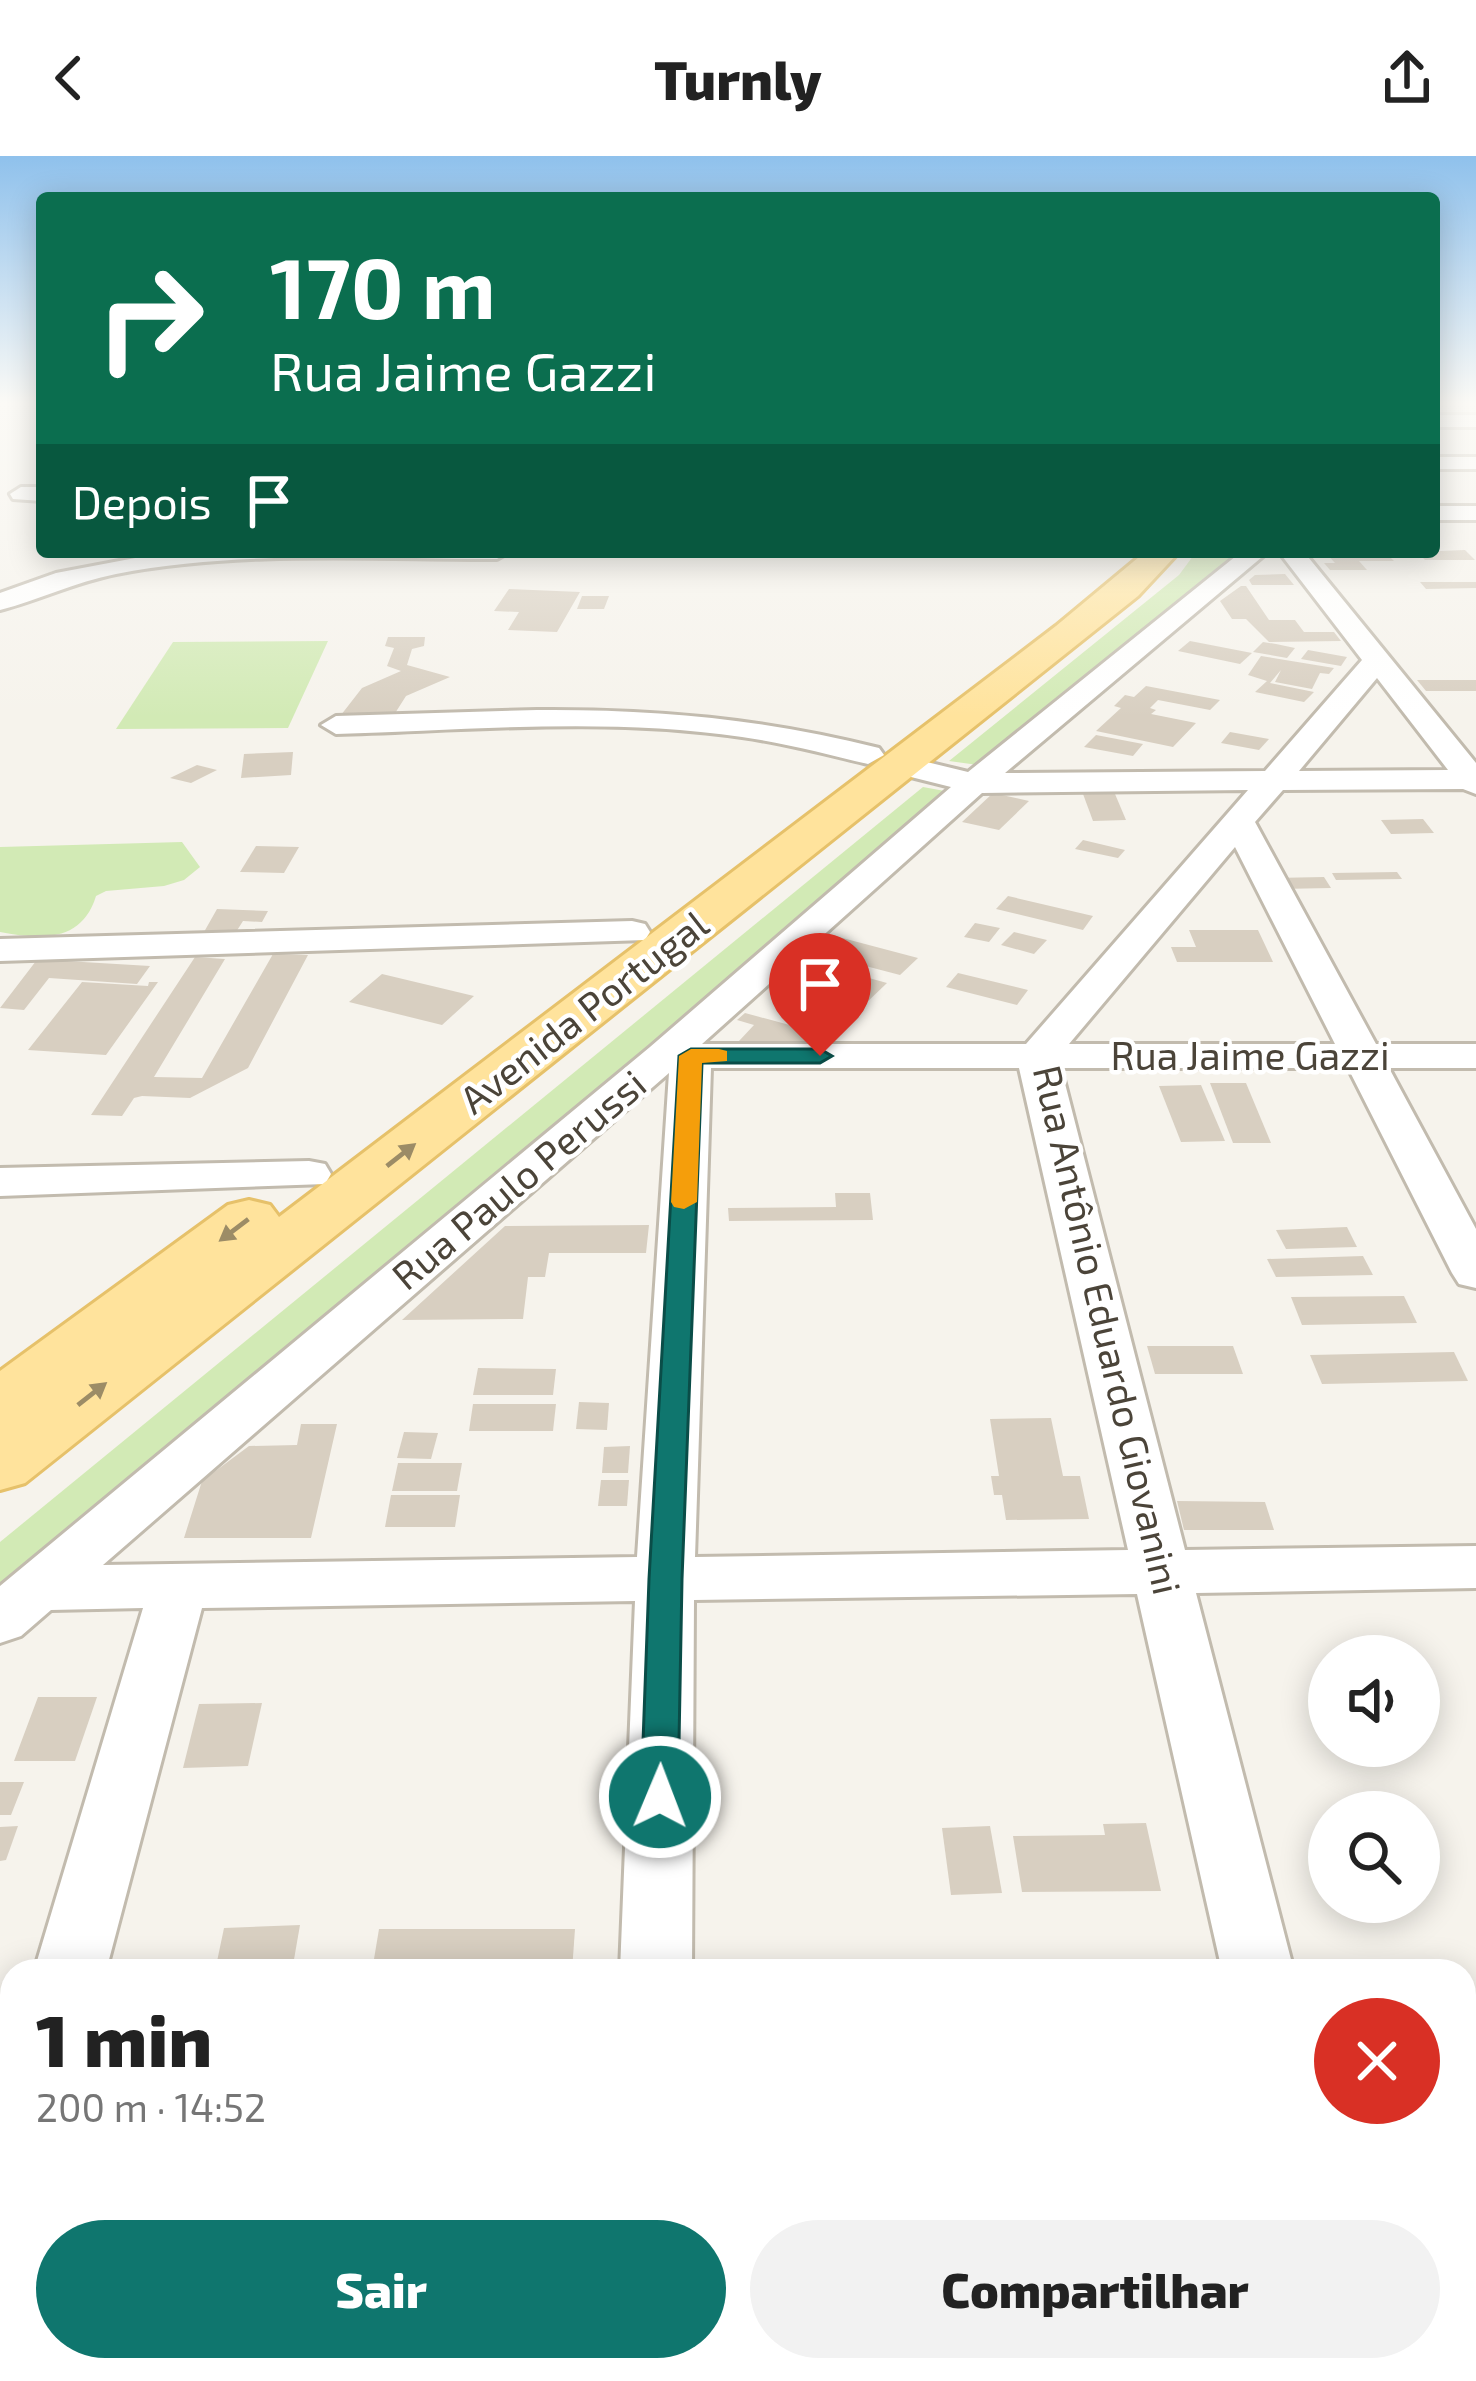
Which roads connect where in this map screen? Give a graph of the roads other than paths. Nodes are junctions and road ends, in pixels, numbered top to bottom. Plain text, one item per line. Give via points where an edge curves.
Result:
1 (1476, 512) edge
2 (1440, 513) edge
3 (1476, 541) edge
4 (244, 558) edge
5 (1126, 558) edge
6 (1154, 558) edge
7 (1249, 558) edge
8 (1296, 558) edge
9 (0, 602) edge
10 (1068, 620) junction
11 (1378, 659) junction
12 (336, 725) dead end
13 (885, 760) junction
14 (1475, 780) edge
15 (1275, 781) junction
16 (974, 783) junction
17 (1238, 821) junction
18 (632, 932) junction
19 (0, 950) edge
20 (678, 1056) junction
21 (1037, 1056) junction
22 (1362, 1056) junction
23 (1476, 1056) edge
24 (309, 1174) junction
25 (0, 1182) edge
26 (1476, 1273) edge
27 (0, 1405) edge
28 (0, 1466) edge
29 (1476, 1567) edge
30 (1161, 1571) junction
31 (665, 1579) junction
32 (179, 1585) junction
33 (21, 1604) edge
34 (73, 1959) edge
35 (656, 1959) edge
36 (1255, 1959) edge

1 - 2 street
2 - 3 street
4 - 9 street via 159,560 49,579
5 - 10 main road
6 - 10 main road, Avenida Portugal
7 - 16 street, Rua Paulo Perussi
8 - 11 street
10 - 13 main road, Avenida Portugal
11 - 14 street
11 - 15 street, Rua Antônio Eduardo Giovanini
12 - 13 street via 715,724 789,733
13 - 16 street
13 - 18 main road
28 -> 13 main road, Avenida Portugal
14 - 15 street
15 - 16 street
15 - 17 street, Rua Antônio Eduardo Giovanini
16 - 20 street, Rua Paulo Perussi
17 - 21 street, Rua Antônio Eduardo Giovanini
17 - 22 street
18 - 19 street
18 - 24 main road
20 - 21 street, Rua Jaime Gazzi
20 - 31 street
20 - 33 street, Rua Paulo Perussi
21 - 22 street, Rua Jaime Gazzi
21 - 30 street, Rua Antônio Eduardo Giovanini
22 - 23 street, Rua Jaime Gazzi
22 - 26 street
24 - 25 street
24 -> 27 main road
29 - 30 street
30 - 31 street
30 - 36 street, Rua Antônio Eduardo Giovanini
31 - 32 street
31 - 35 street
32 - 33 street
32 - 34 street

